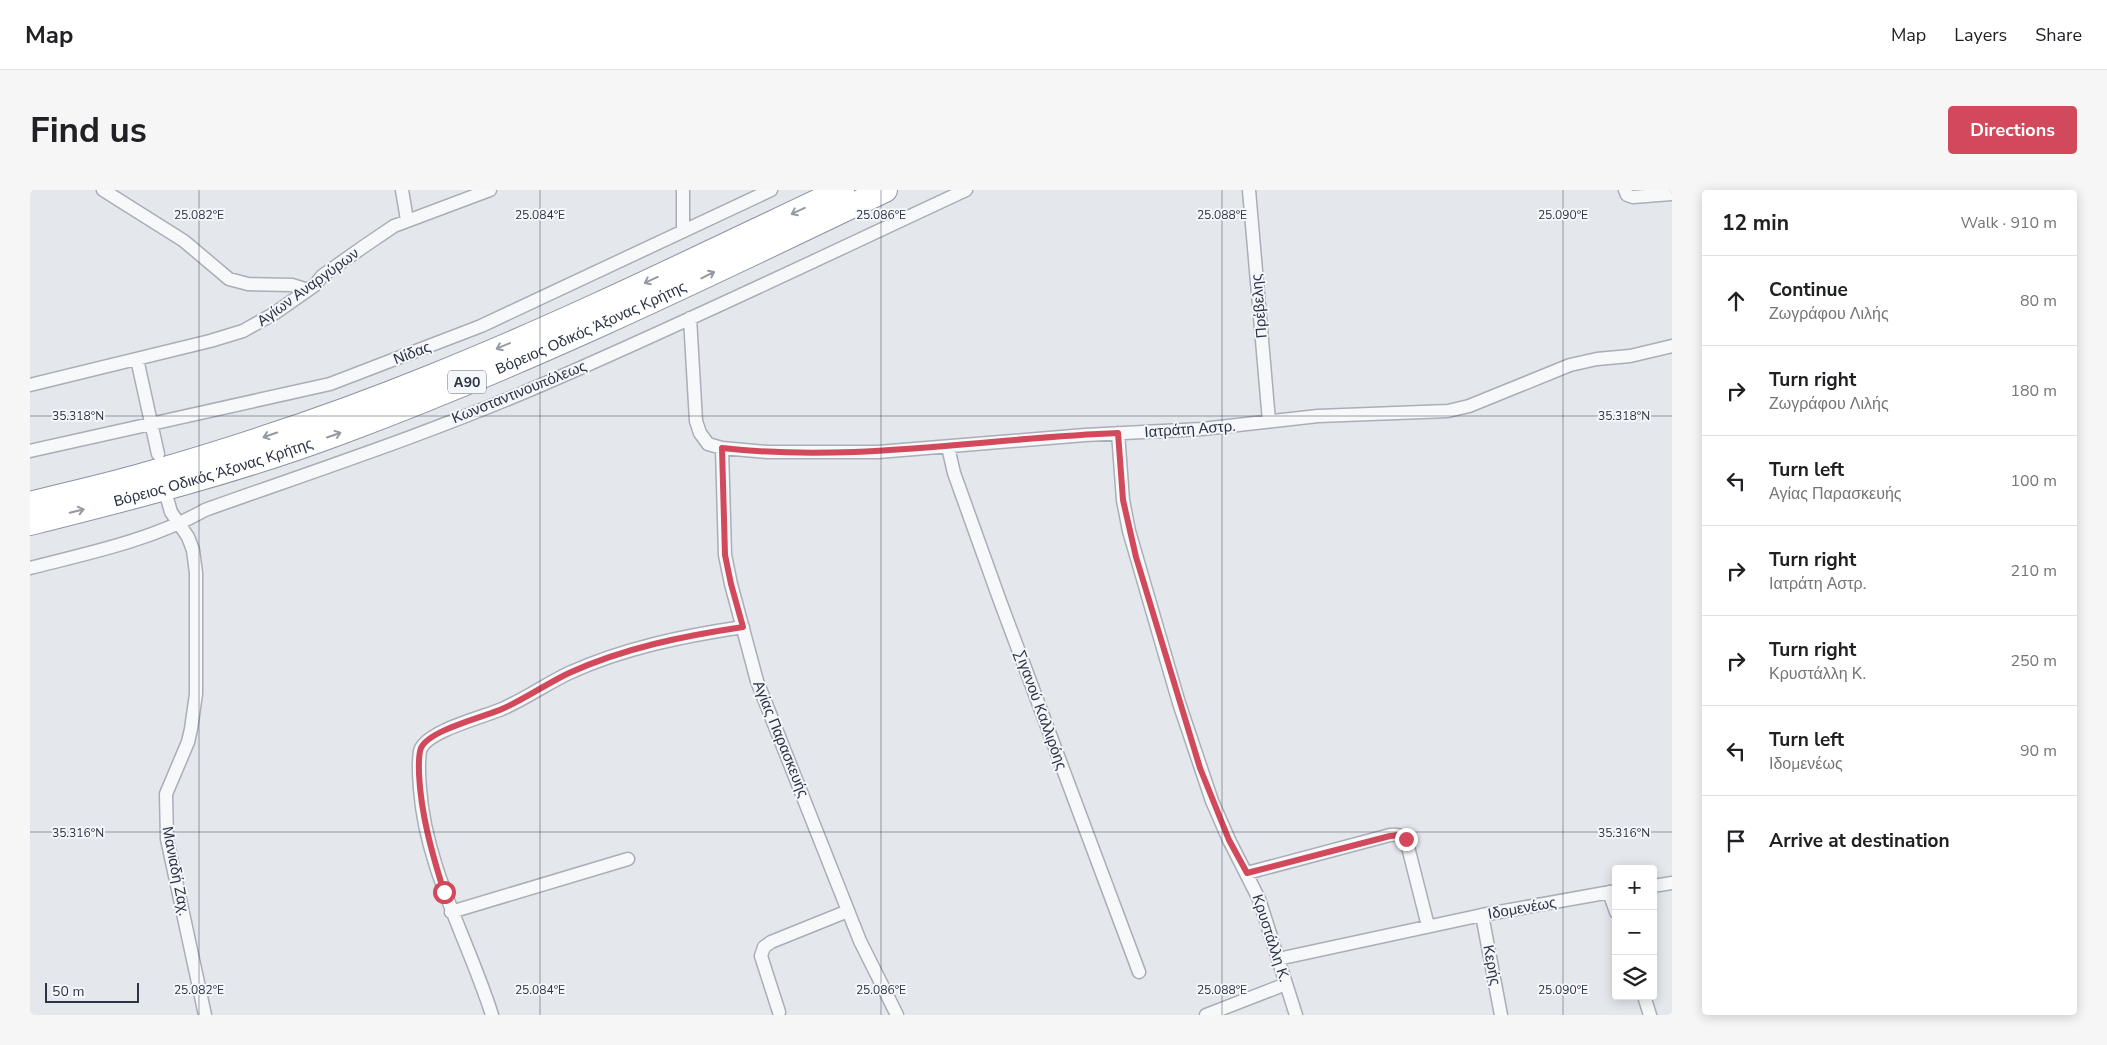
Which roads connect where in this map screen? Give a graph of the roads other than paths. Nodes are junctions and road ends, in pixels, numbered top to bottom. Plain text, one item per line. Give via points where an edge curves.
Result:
1 (104, 190) edge
2 (402, 190) edge
3 (490, 190) edge
4 (682, 190) edge
5 (771, 190) edge
6 (842, 190) edge
7 (885, 190) edge
8 (966, 190) edge
9 (1249, 190) edge
10 (1625, 190) edge
11 (1672, 194) edge
12 (407, 220) junction
13 (684, 231) junction
14 (308, 290) junction
15 (690, 318) junction
16 (1672, 346) edge
17 (137, 360) junction
18 (30, 385) edge
19 (1269, 421) junction
20 (152, 425) junction
21 (1118, 433) junction
22 (948, 447) junction
23 (722, 448) junction
24 (30, 451) edge
25 (158, 454) dead end
26 (167, 498) dead end
27 (30, 504) edge
28 (30, 523) edge
29 (180, 524) junction
30 (30, 568) edge
31 (743, 627) junction
32 (628, 859) dead end
33 (1247, 873) junction
34 (1672, 883) edge
35 (1657, 885) edge
36 (1612, 892) edge
37 (848, 911) junction
38 (451, 912) junction
39 (1482, 915) junction
40 (1428, 926) junction
41 (1278, 960) junction
42 (1138, 972) dead end
43 (1286, 984) junction
44 (1645, 1000) edge
45 (780, 1012) dead end
46 (205, 1015) edge
47 (492, 1015) edge
48 (897, 1015) edge
49 (1206, 1015) edge
50 (1296, 1015) edge
51 (1501, 1015) edge
52 (1650, 1015) edge

1 - 14 street via 184,241 229,279 248,284 292,285
2 - 12 street
3 - 12 street, Αγίων Αναργύρων
4 - 13 street
5 - 13 street, Νίδας
6 -> 27 highway, Βόρειος Οδικός Άξονας Κρήτης / Α90 via 605,302 432,377 206,456 135,478
28 -> 7 highway, Βόρειος Οδικός Άξονας Κρήτης / Α90 via 151,492 339,433 564,341
8 - 15 street, Κωνσταντινουπόλεως
9 - 19 street, Πρέβελης
10 - 11 street via 1633,197
12 - 14 street, Αγίων Αναργύρων via 375,238
13 - 20 street, Νίδας via 481,326 330,384
14 - 17 street, Αγίων Αναργύρων via 263,321 234,334
15 - 23 street, Ιατράτη Αστρ. via 696,421 708,444
15 - 29 street, Κωνσταντινουπόλεως via 539,386 205,510
16 - 19 street, Ιατράτη Αστρ. via 1570,365 1469,406 1448,411
17 - 18 street, Αγίων Αναργύρων
17 - 20 street
19 - 21 street, Ιατράτη Αστρ. via 1202,429
20 - 24 street, Νίδας
20 - 25 street
21 - 22 street, Ιατράτη Αστρ.
21 - 33 street, Κρυστάλλη Κ. via 1123,500 1138,566 1200,768 1229,840
22 - 23 street, Ιατράτη Αστρ. via 855,453
22 - 42 street, Σιγανού Καλλιρόης via 954,473 997,592
23 - 31 street, Αγίας Παρασκευής via 725,555
26 - 29 street, Μανιαδή Ζαχ. via 171,512
29 - 30 street, Κωνσταντινουπόλεως
29 - 46 street, Μανιαδή Ζαχ. via 193,550 196,573 196,694 188,742 166,794 165,816 167,839
31 - 37 street, Αγίας Παρασκευής via 757,681
31 - 38 street via 673,638 598,660 503,709 425,742 419,758 422,811
32 - 38 street
33 - 40 street via 1390,836 1403,836 1408,842
33 - 41 street, Κρυστάλλη Κ. via 1259,899
34 - 35 street
36 - 39 street, Ιδομενέως
37 - 45 street via 764,947 761,956
37 - 48 street, Αγίας Παρασκευής
38 - 47 street
39 - 40 street, Ιδομενέως
39 - 51 street, Κερής
40 - 41 street, Ιδομενέως
41 - 43 street, Κρυστάλλη Κ.
43 - 49 street
43 - 50 street, Κρυστάλλη Κ.
44 - 52 street

